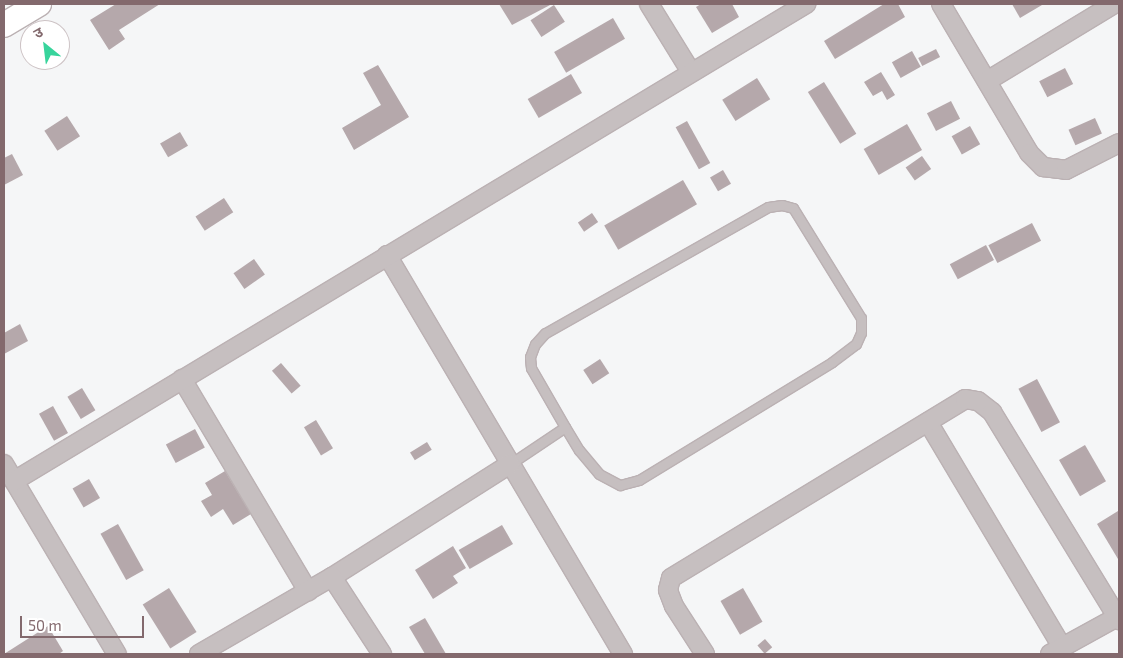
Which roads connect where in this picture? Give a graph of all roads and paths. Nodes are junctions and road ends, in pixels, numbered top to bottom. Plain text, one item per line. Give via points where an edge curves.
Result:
1 (39, 4) edge
2 (649, 4) edge
3 (806, 4) edge
4 (941, 4) edge
5 (1114, 4) edge
6 (4, 25) edge
7 (691, 72) junction
8 (987, 81) junction
9 (1119, 143) edge
10 (387, 255) junction
11 (182, 379) junction
12 (928, 422) junction
13 (565, 426) junction
14 (4, 464) edge
15 (510, 464) junction
16 (14, 481) junction
17 (332, 577) junction
18 (308, 590) junction
19 (1118, 618) edge
20 (1056, 651) edge
21 (117, 654) edge
22 (199, 654) edge
23 (382, 654) edge
24 (623, 654) edge
25 (704, 654) edge

1 - 6 street
2 - 7 street
3 - 7 street
4 - 8 street
5 - 8 street
7 - 10 street
8 - 9 street via 1029,153 1044,167 1066,170
10 - 11 street
10 - 15 street
11 - 16 street
11 - 18 street
12 - 19 street via 965,399 978,401 992,412
12 - 20 street
12 - 25 street via 671,578 668,590 674,606
13 - 13 lane via 531,368 530,357 535,344 545,333 768,207 782,205 793,208 861,318 861,334 856,344 815,373 639,480 620,485 599,474
13 - 15 lane
14 - 16 street
15 - 17 street
15 - 24 street
16 - 21 street
17 - 18 street
17 - 23 street
18 - 22 street
19 - 20 street

